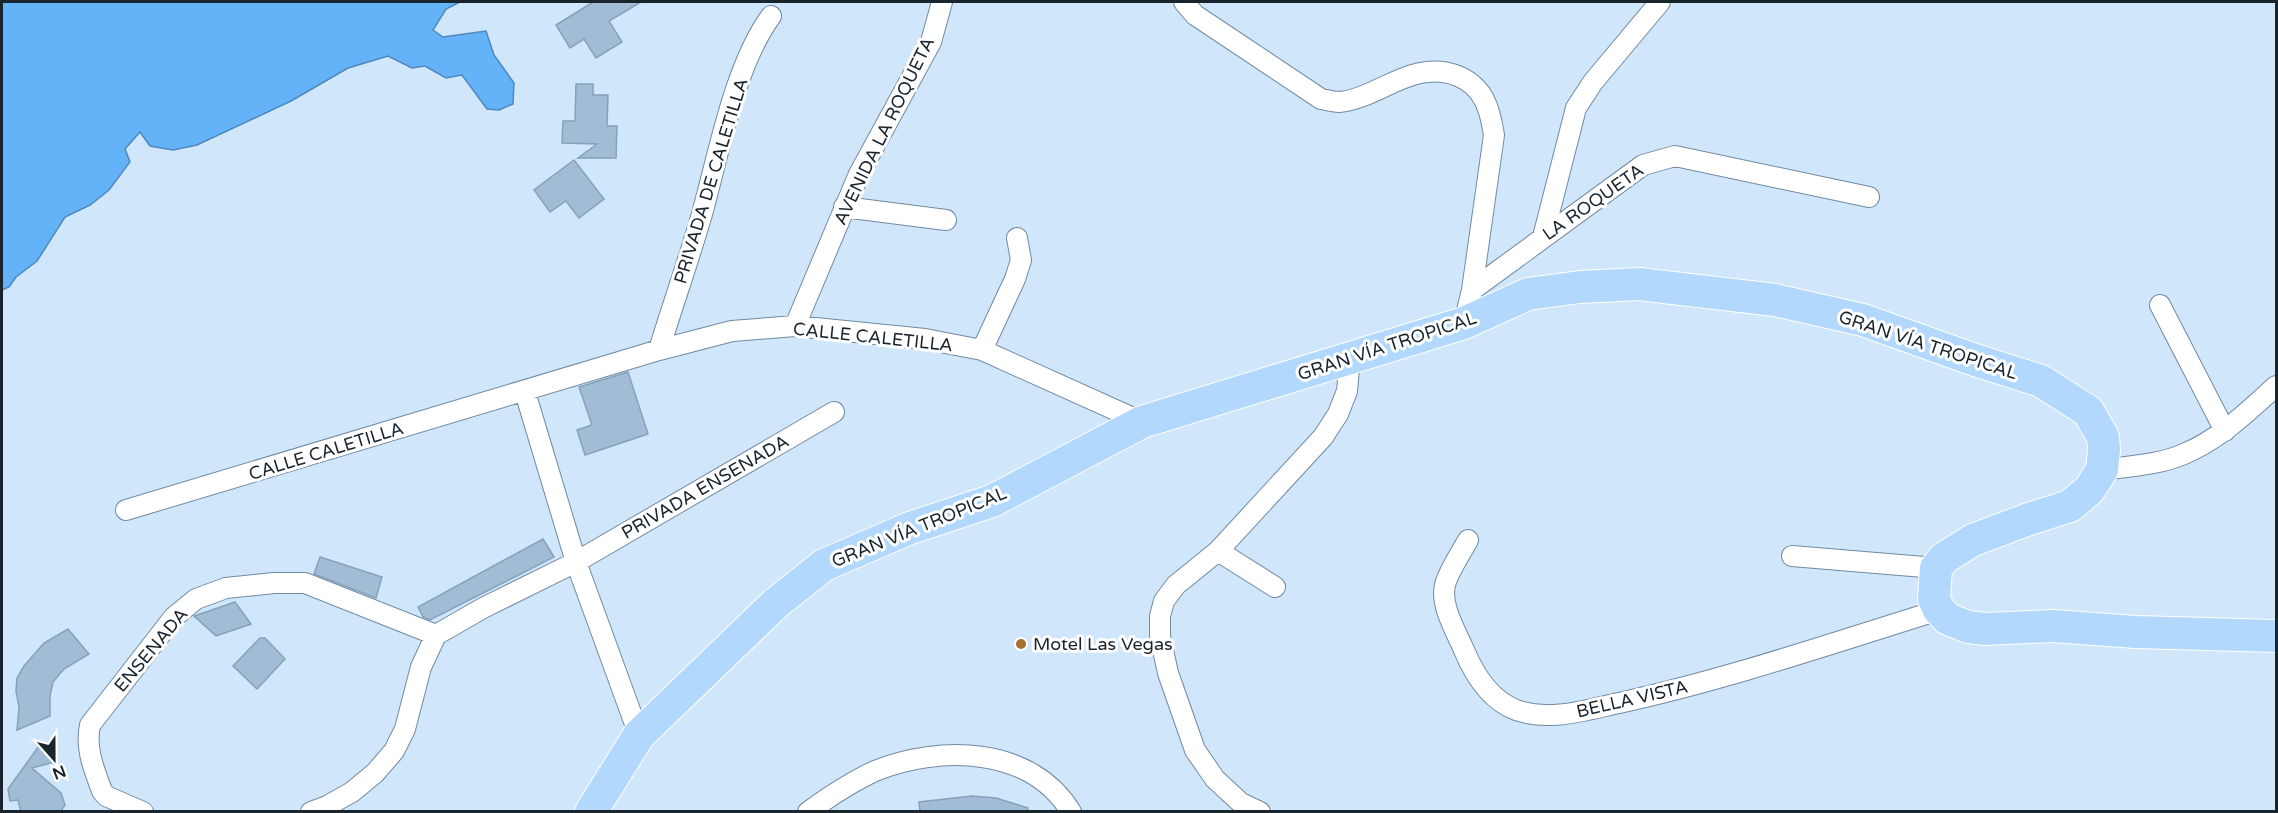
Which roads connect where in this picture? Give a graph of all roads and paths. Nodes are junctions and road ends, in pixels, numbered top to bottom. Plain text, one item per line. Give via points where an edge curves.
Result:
1 (942, 2) edge
2 (1184, 2) edge
3 (1660, 2) edge
4 (771, 15) dead end
5 (1869, 197) dead end
6 (844, 207) junction
7 (946, 220) dead end
8 (1543, 237) junction
9 (1017, 238) dead end
10 (1472, 290) junction
11 (2160, 305) dead end
12 (1464, 323) junction
13 (795, 326) junction
14 (659, 350) junction
15 (982, 350) junction
16 (1350, 359) junction
17 (2277, 386) edge
18 (525, 392) junction
19 (834, 412) dead end
20 (1142, 422) junction
21 (2225, 431) junction
22 (2102, 470) junction
23 (126, 510) dead end
24 (1468, 540) dead end
25 (1218, 551) junction
26 (1792, 556) dead end
27 (576, 562) junction
28 (1936, 568) junction
29 (1275, 587) dead end
30 (1939, 610) junction
31 (436, 635) junction
32 (2277, 636) edge
33 (639, 735) junction
34 (143, 812) edge
35 (311, 812) edge
36 (591, 812) edge
37 (808, 812) edge
38 (1071, 812) edge
39 (1260, 812) edge

1 - 6 street, AVENIDA LA ROQUETA via 931,42
2 - 10 street via 1195,15 1321,99 1350,100 1427,72 1449,73 1468,80 1481,92 1490,111 1494,135
3 - 8 street via 1576,108
4 - 14 street, PRIVADA DE CALETILLA via 758,34 730,107
5 - 8 street, LA ROQUETA via 1676,156 1643,165
6 - 7 street
6 - 13 street, AVENIDA LA ROQUETA
8 - 10 street, LA ROQUETA
9 - 15 street via 1020,260 1015,279
10 - 12 street
11 - 21 street
12 - 16 main road, GRAN VÍA TROPICAL
12 - 22 main road, GRAN VÍA TROPICAL via 1528,294 1639,284 1775,300 1863,320 2041,381 2088,411 2103,437
13 - 14 street, CALLE CALETILLA via 732,331
13 - 15 street, CALLE CALETILLA via 925,339
14 - 18 street, CALLE CALETILLA
15 - 20 street, CALLE CALETILLA
16 - 20 main road, GRAN VÍA TROPICAL
16 - 25 street via 1347,391 1323,436
17 - 21 street
18 - 23 street, CALLE CALETILLA
18 - 27 street
19 - 27 street, PRIVADA ENSENADA
20 - 33 main road, GRAN VÍA TROPICAL via 992,501 910,528 824,565 775,604
21 - 22 street via 2183,455
22 - 28 main road via 2089,490 2070,506 1973,540 1944,558
24 - 30 street, BELLA VISTA via 1445,585 1446,608 1478,680 1515,709 1537,714 1565,714 1659,694
25 - 29 street
25 - 39 street via 1176,585 1164,600 1160,636 1168,673 1195,750 1215,779 1240,803
26 - 28 street
27 - 31 street
27 - 33 street
28 - 30 main road via 1934,599
30 - 32 main road via 1947,619 1985,630 2053,626
31 - 34 street, ENSENADA via 304,584 226,588 196,599 174,617 90,725 88,750 102,791
31 - 35 street via 421,667 405,729 394,751 352,792
33 - 36 main road, GRAN VÍA TROPICAL
37 - 38 street via 837,791 877,771 951,755 984,756 1017,765 1045,782

